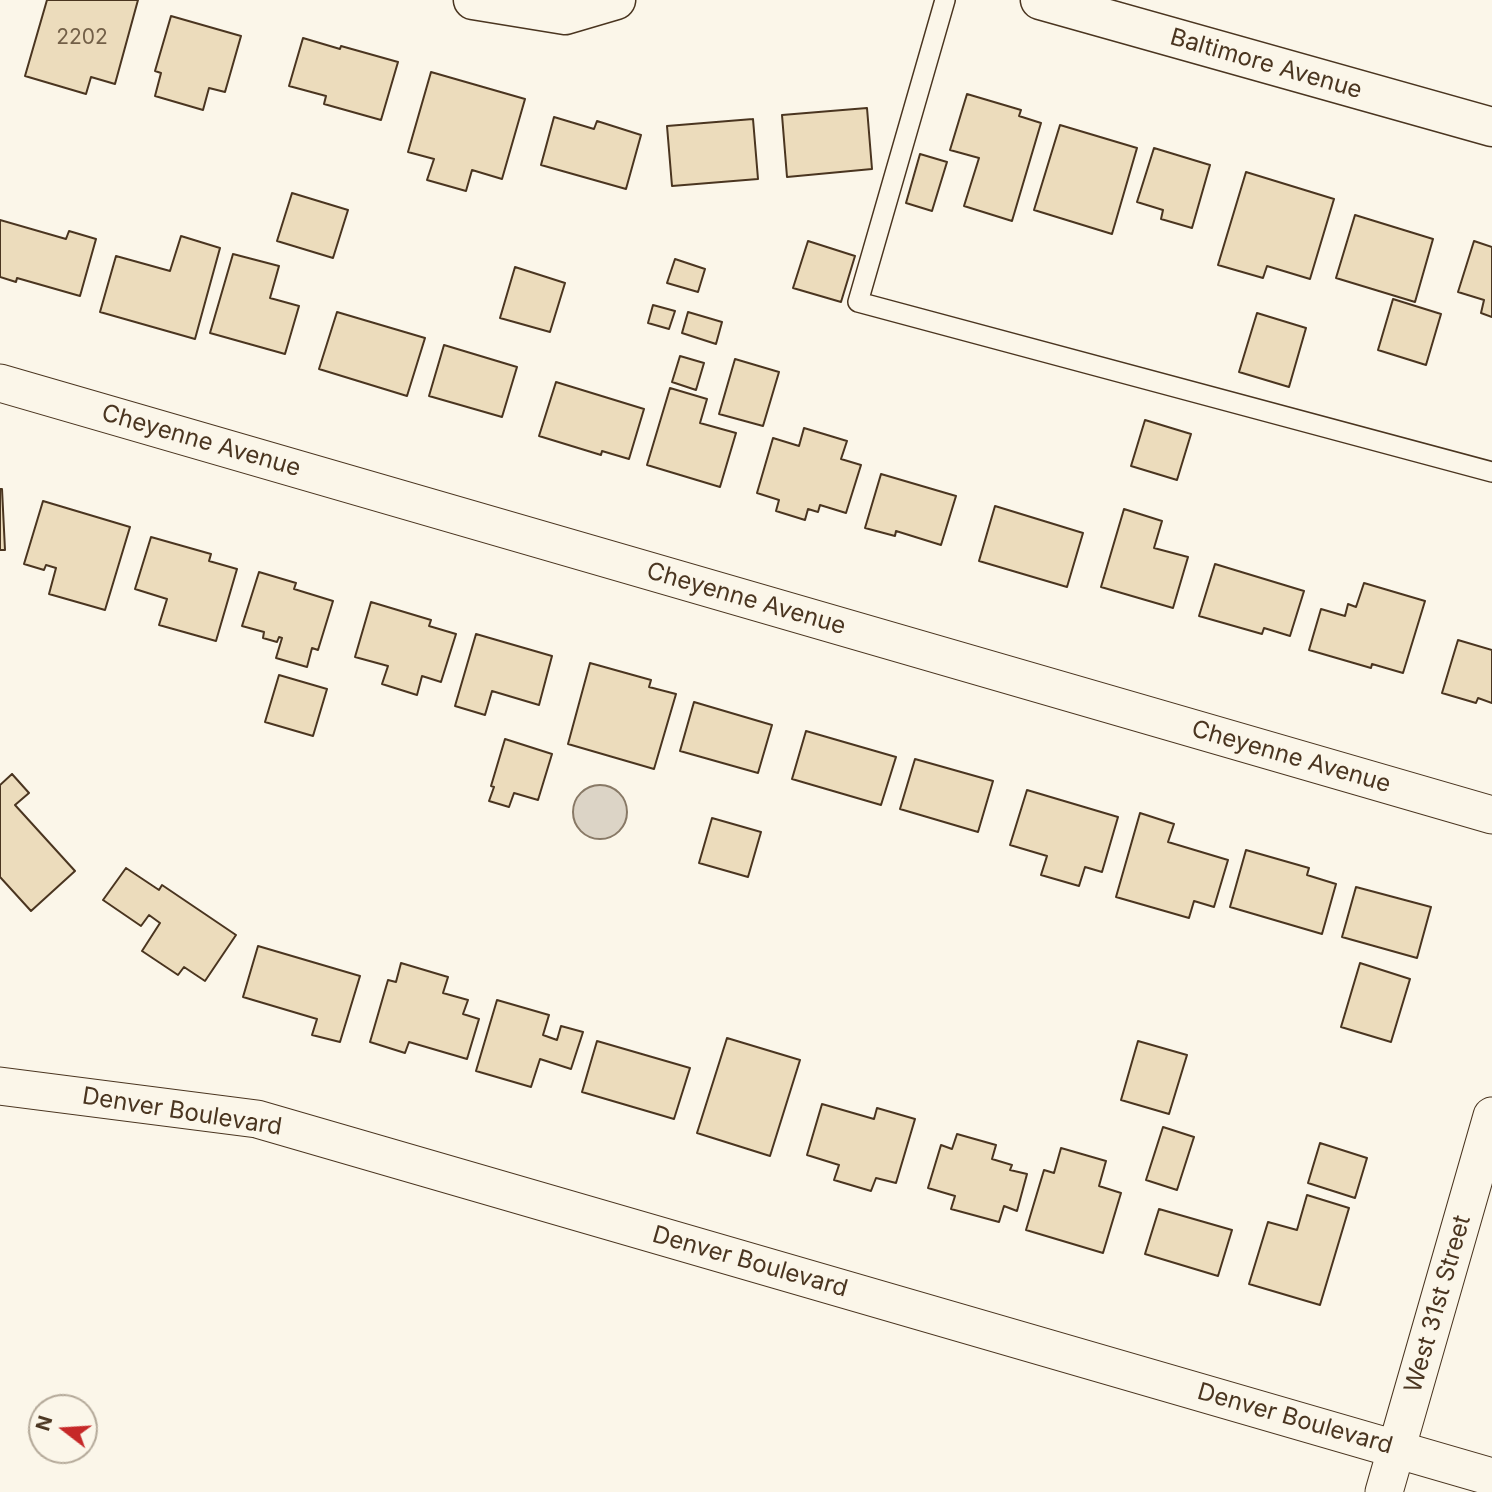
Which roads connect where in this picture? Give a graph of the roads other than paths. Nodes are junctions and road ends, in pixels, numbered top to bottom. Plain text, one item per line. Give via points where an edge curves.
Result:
1 (473, 0) edge
2 (616, 0) edge
3 (945, 0) edge
4 (1040, 0) edge
5 (1492, 127) edge
6 (0, 383) edge
7 (1492, 472) edge
8 (1492, 815) edge
9 (0, 1086) edge
10 (1490, 1133) edge
11 (1397, 1448) junction
12 (1492, 1477) edge
13 (1384, 1492) edge

1 - 2 street via 565,15
3 - 7 lane via 858,302
4 - 5 street, Baltimore Avenue
6 - 8 street, Cheyenne Avenue
9 - 11 street, Denver Boulevard via 257,1119
10 - 11 street, West 31st Street
11 - 12 street, Denver Boulevard
11 - 13 street, West 31st Street

